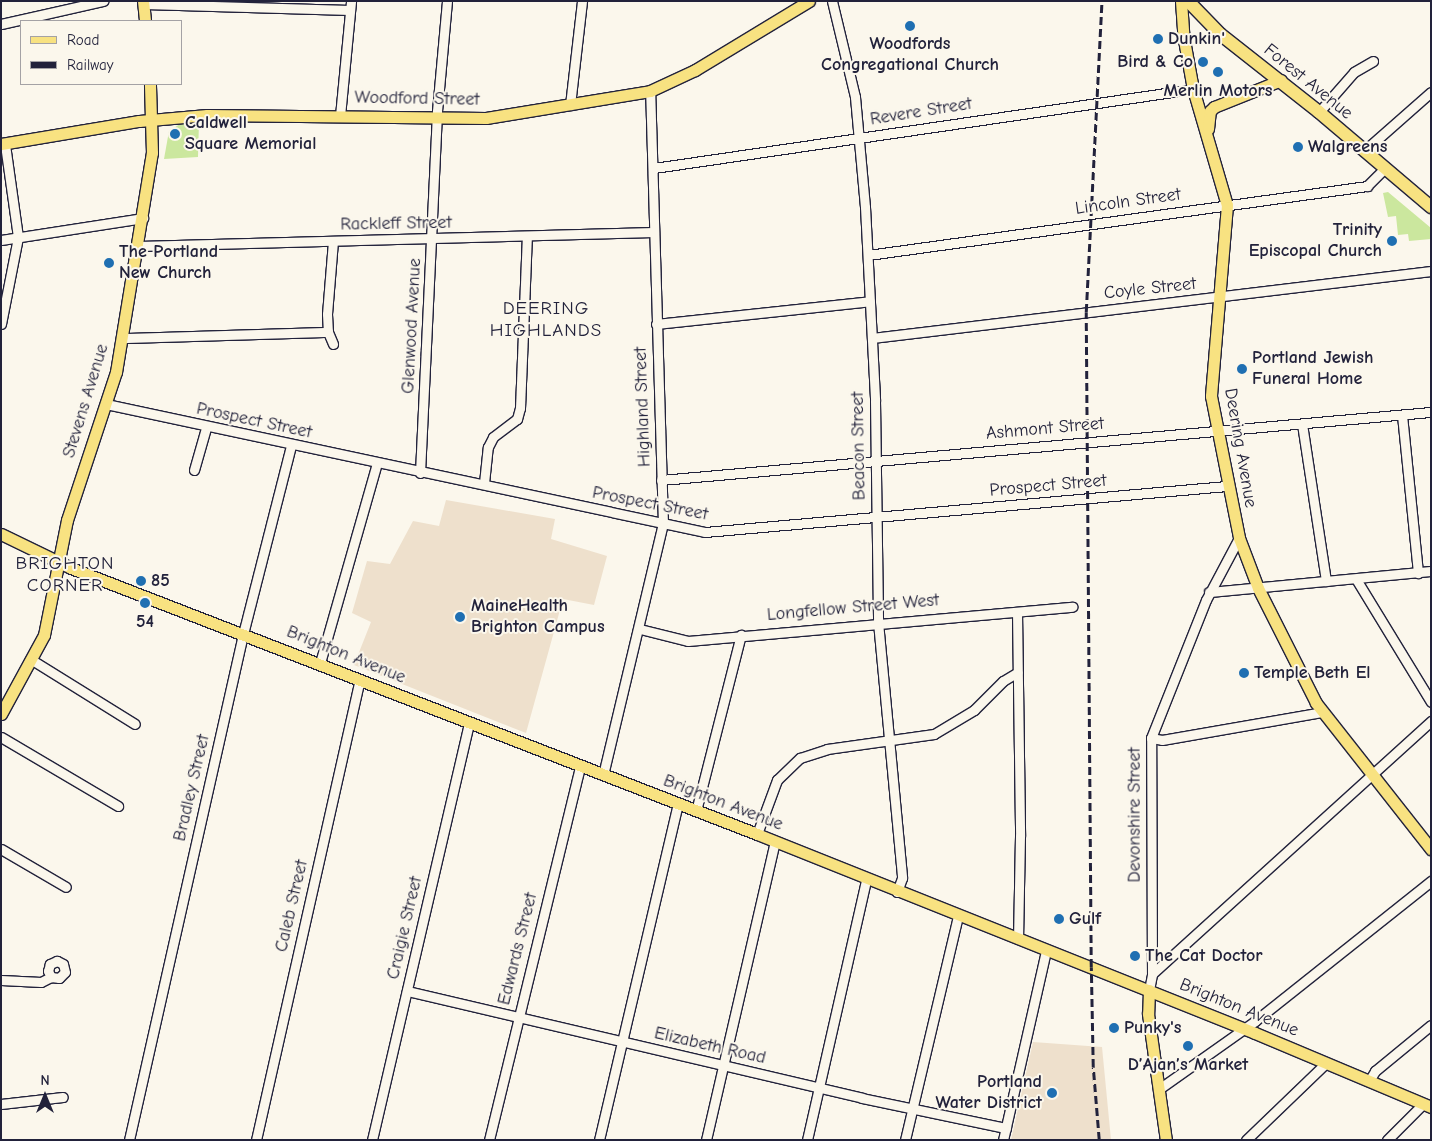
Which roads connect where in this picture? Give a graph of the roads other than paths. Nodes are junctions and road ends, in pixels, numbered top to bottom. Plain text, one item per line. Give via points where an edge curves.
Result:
1 (103, 1) edge
2 (447, 1) edge
3 (582, 1) edge
4 (832, 1) edge
5 (1181, 1) edge
6 (1188, 1) edge
7 (805, 2) edge
8 (144, 3) edge
9 (350, 5) edge
10 (145, 20) edge
11 (1, 24) edge
12 (1373, 61) dead end
13 (1281, 80) junction
14 (150, 85) edge
15 (650, 91) junction
16 (1431, 92) edge
17 (1194, 93) junction
18 (570, 105) junction
19 (1214, 107) junction
20 (1319, 112) junction
21 (340, 116) junction
22 (438, 118) junction
23 (153, 120) junction
24 (1208, 136) junction
25 (860, 138) junction
26 (3, 144) edge
27 (1364, 151) junction
28 (654, 168) junction
29 (1385, 168) junction
30 (1227, 205) junction
31 (1430, 205) edge
32 (143, 218) junction
33 (654, 232) junction
34 (527, 236) junction
35 (18, 237) junction
36 (433, 239) junction
37 (1, 240) edge
38 (333, 242) junction
39 (138, 246) junction
40 (868, 255) junction
41 (1431, 271) edge
42 (1218, 297) junction
43 (870, 301) junction
44 (1, 324) edge
45 (656, 324) junction
46 (328, 332) junction
47 (123, 338) junction
48 (872, 338) junction
49 (333, 344) dead end
50 (106, 404) junction
51 (1431, 412) edge
52 (1402, 415) junction
53 (1302, 424) junction
54 (206, 428) junction
55 (1216, 432) junction
56 (291, 445) junction
57 (876, 459) junction
58 (377, 463) junction
59 (194, 470) dead end
60 (420, 473) junction
61 (662, 480) junction
62 (484, 483) junction
63 (1227, 486) junction
64 (877, 518) junction
65 (663, 524) junction
66 (1, 534) edge
67 (1239, 538) junction
68 (57, 562) junction
69 (1431, 572) edge
70 (1418, 573) junction
71 (1356, 579) junction
72 (1326, 581) junction
73 (1258, 588) junction
74 (1209, 592) junction
75 (1072, 607) dead end
76 (1017, 612) junction
77 (878, 622) junction
78 (640, 629) junction
79 (243, 634) junction
80 (741, 635) junction
81 (32, 660) junction
82 (320, 663) junction
83 (1018, 672) junction
84 (360, 680) junction
85 (1431, 702) edge
86 (1322, 712) junction
87 (1, 714) edge
88 (1431, 721) edge
89 (469, 723) junction
90 (134, 724) dead end
91 (1, 737) edge
92 (1151, 738) junction
93 (890, 741) junction
94 (580, 766) junction
95 (603, 775) junction
96 (1373, 776) junction
97 (678, 804) junction
98 (118, 806) dead end
99 (696, 811) junction
100 (757, 834) junction
101 (775, 842) junction
102 (1, 849) edge
103 (1431, 849) edge
104 (866, 880) junction
105 (1431, 881) edge
106 (66, 888) dead end
107 (897, 892) junction
108 (958, 916) junction
109 (1018, 939) junction
110 (1046, 950) junction
111 (1152, 974) junction
112 (51, 977) dead end
113 (1, 980) edge
114 (1149, 990) junction
115 (407, 991) junction
116 (518, 1018) junction
117 (1431, 1025) edge
118 (1244, 1028) junction
119 (622, 1042) junction
120 (1326, 1063) junction
121 (723, 1066) junction
122 (1369, 1080) junction
123 (819, 1087) junction
124 (1159, 1089) junction
125 (63, 1096) dead end
126 (1, 1104) edge
127 (1427, 1105) edge
128 (913, 1109) junction
129 (1006, 1128) junction
130 (129, 1140) edge
131 (256, 1140) edge
132 (372, 1140) edge
133 (489, 1140) edge
134 (599, 1140) edge
135 (706, 1140) edge
136 (807, 1140) edge
137 (905, 1140) edge
138 (1003, 1140) edge
139 (1166, 1140) edge
140 (1246, 1140) edge
141 (1387, 1140) edge

1 - 11 street
2 - 22 street, Glenwood Avenue
3 - 18 street
4 - 25 street, Beacon Street via 852,81
5 - 17 main road, Deering Avenue
6 - 13 highway, Forest Avenue via 1220,34
7 - 15 main road, Woodford Street via 695,70
8 - 9 street
8 - 10 main road
9 - 21 street
12 - 20 street via 1354,72
13 - 19 main road
13 - 20 highway, Forest Avenue
14 - 23 main road, Stevens Avenue
15 - 18 main road, Woodford Street
15 - 28 street, Highland Street
16 - 27 street
17 - 19 street
17 - 24 main road, Deering Avenue
17 - 25 street, Revere Street
18 - 22 main road, Woodford Street via 486,118
19 - 24 main road via 1208,120
20 - 27 highway, Forest Avenue
21 - 22 main road, Woodford Street
21 - 23 main road, Woodford Street via 238,114
22 - 36 street, Glenwood Avenue
23 - 26 main road, Woodford Street
23 - 32 main road, Stevens Avenue
24 - 30 main road, Deering Avenue
25 - 28 street, Revere Street
25 - 40 street, Beacon Street
26 - 35 street
27 - 29 highway, Forest Avenue
28 - 33 street, Highland Street
29 - 30 street, Lincoln Street via 1367,186
29 - 31 highway, Forest Avenue
30 - 40 street, Lincoln Street
30 - 42 main road, Deering Avenue
32 - 35 street
32 - 39 main road, Stevens Avenue
33 - 34 street, Rackleff Street
33 - 45 street, Highland Street
34 - 36 street, Rackleff Street
34 - 62 street via 520,408 517,420 493,437 488,447
35 - 37 street
35 - 44 street
36 - 38 street, Rackleff Street
36 - 60 street, Glenwood Avenue
38 - 39 street, Rackleff Street
38 - 46 street
39 - 47 main road, Stevens Avenue
40 - 43 street, Beacon Street
41 - 42 street, Coyle Street
42 - 48 street, Coyle Street
42 - 55 main road, Deering Avenue via 1211,382
43 - 45 street
43 - 48 street, Beacon Street
45 - 61 street, Highland Street
46 - 47 street
46 - 49 street
47 - 50 main road, Stevens Avenue
48 - 57 street, Beacon Street
50 - 54 street, Prospect Street
50 - 68 main road, Stevens Avenue via 67,520
51 - 52 street, Ashmont Street
52 - 53 street, Ashmont Street
52 - 70 street
53 - 55 street, Ashmont Street
53 - 72 street
54 - 56 street, Prospect Street
54 - 59 street
55 - 57 street, Ashmont Street
55 - 63 main road, Deering Avenue
56 - 58 street, Prospect Street
56 - 79 street, Bradley Street
57 - 61 street, Ashmont Street
57 - 64 street, Beacon Street
58 - 60 street, Prospect Street
58 - 82 street
60 - 62 street, Prospect Street
61 - 65 street, Highland Street
62 - 65 street, Prospect Street
63 - 64 street, Prospect Street
63 - 67 main road, Deering Avenue
64 - 65 street, Prospect Street via 715,532
64 - 77 street, Beacon Street
65 - 78 street, Highland Street
66 - 68 main road, Brighton Avenue
67 - 73 main road, Deering Avenue
67 - 74 street, Devonshire Street
68 - 79 main road, Brighton Avenue
68 - 81 main road, Stevens Avenue via 44,635
69 - 70 street
70 - 71 street
71 - 72 street
71 - 85 street
72 - 73 street
73 - 74 street
73 - 86 main road, Deering Avenue via 1295,666
74 - 92 street, Devonshire Street
75 - 76 street, Longfellow Street West
76 - 77 street, Longfellow Street West
76 - 83 street
77 - 80 street, Longfellow Street West
77 - 93 street, Beacon Street
78 - 80 street, Longfellow Street West via 688,641
78 - 95 street, Highland Street
79 - 82 main road, Brighton Avenue
79 - 130 street, Bradley Street
80 - 99 street
81 - 87 main road, Stevens Avenue
81 - 90 street
82 - 84 main road, Brighton Avenue
83 - 93 street via 948,727 920,737
83 - 109 street
84 - 89 main road, Brighton Avenue
84 - 131 street, Caleb Street
86 - 92 street via 1162,740
86 - 96 main road, Deering Avenue
88 - 96 street
89 - 94 main road, Brighton Avenue
89 - 115 street, Craigie Street
91 - 98 street
92 - 111 street, Devonshire Street
93 - 100 street via 827,749 800,758 777,780
93 - 107 street, Beacon Street via 902,878
94 - 95 main road, Brighton Avenue
94 - 116 street, Edwards Street
95 - 97 main road, Brighton Avenue
96 - 103 main road, Deering Avenue
96 - 111 street
97 - 99 main road, Brighton Avenue
97 - 119 street
99 - 100 main road, Brighton Avenue
100 - 101 main road, Brighton Avenue
101 - 104 main road, Brighton Avenue
101 - 121 street
102 - 106 street
104 - 107 main road, Brighton Avenue
104 - 123 street
105 - 118 street
107 - 108 main road, Brighton Avenue
108 - 109 main road, Brighton Avenue
108 - 128 street
109 - 110 main road, Brighton Avenue
110 - 114 main road, Brighton Avenue
110 - 129 street
111 - 114 street, Devonshire Street
112 - 113 street via 41,982
114 - 118 main road, Brighton Avenue
114 - 124 main road via 1148,1014
115 - 116 street, Elizabeth Road
115 - 132 street, Craigie Street
116 - 119 street, Elizabeth Road
116 - 133 street, Edwards Street
117 - 122 street via 1375,1071
118 - 120 main road, Brighton Avenue
118 - 124 street
119 - 121 street, Elizabeth Road
119 - 134 street
120 - 122 main road, Brighton Avenue
120 - 140 street
121 - 123 street, Elizabeth Road
121 - 135 street
122 - 127 main road, Brighton Avenue
123 - 128 street, Elizabeth Road
123 - 136 street
124 - 139 main road
125 - 126 street
127 - 141 street
128 - 129 street, Elizabeth Road
128 - 137 street
129 - 138 street

